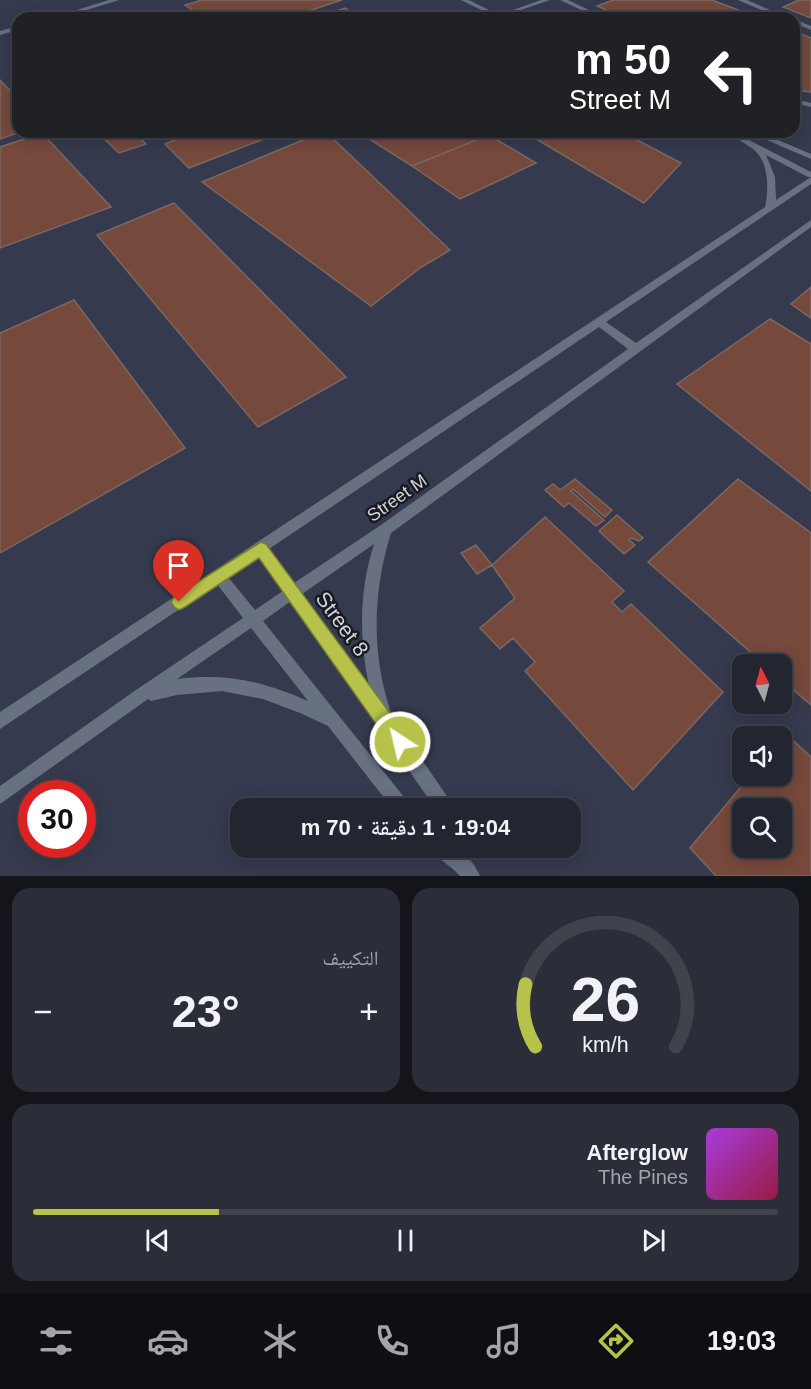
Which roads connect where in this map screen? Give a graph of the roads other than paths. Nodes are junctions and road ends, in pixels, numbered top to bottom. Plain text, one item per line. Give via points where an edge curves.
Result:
1 (116, 0) edge
2 (464, 0) edge
3 (547, 0) edge
4 (563, 0) edge
5 (741, 0) edge
6 (75, 12) edge
7 (489, 12) edge
8 (514, 12) edge
9 (590, 12) edge
10 (771, 12) edge
11 (743, 138) edge
12 (767, 138) edge
13 (786, 146) junction
14 (757, 148) junction
15 (811, 148) edge
16 (811, 157) edge
17 (811, 177) edge
18 (769, 208) junction
19 (811, 224) edge
20 (599, 322) junction
21 (636, 350) junction
22 (386, 529) junction
23 (261, 549) junction
24 (219, 576) junction
25 (292, 593) junction
26 (253, 620) junction
27 (138, 697) junction
28 (0, 721) edge
29 (333, 721) junction
30 (388, 725) junction
31 (0, 796) edge
32 (394, 798) edge
33 (439, 798) edge

1 - 6 street
2 - 7 street
3 - 8 street
4 - 9 street
5 - 10 street
11 - 14 street
12 - 13 street
13 - 15 street
13 - 16 street
14 - 17 street
14 - 18 street via 771,172
17 - 18 street, Street M
18 - 20 street, Street M
19 - 21 street, Street M
20 - 21 street
20 - 23 street, Street M
21 - 22 street, Street M
22 - 25 street, Street M
22 - 30 street, Street 8 via 372,576 368,619 371,662
23 - 24 street, Street M
23 - 25 street, Street 8
24 - 26 street
24 - 28 street, Street M
25 - 26 street, Street M
25 - 30 street, Street 8
26 - 27 street, Street M
26 - 29 street
27 - 29 street via 180,685 222,682 262,689
27 - 31 street, Street M
29 - 32 street
30 - 33 street, Street 8

